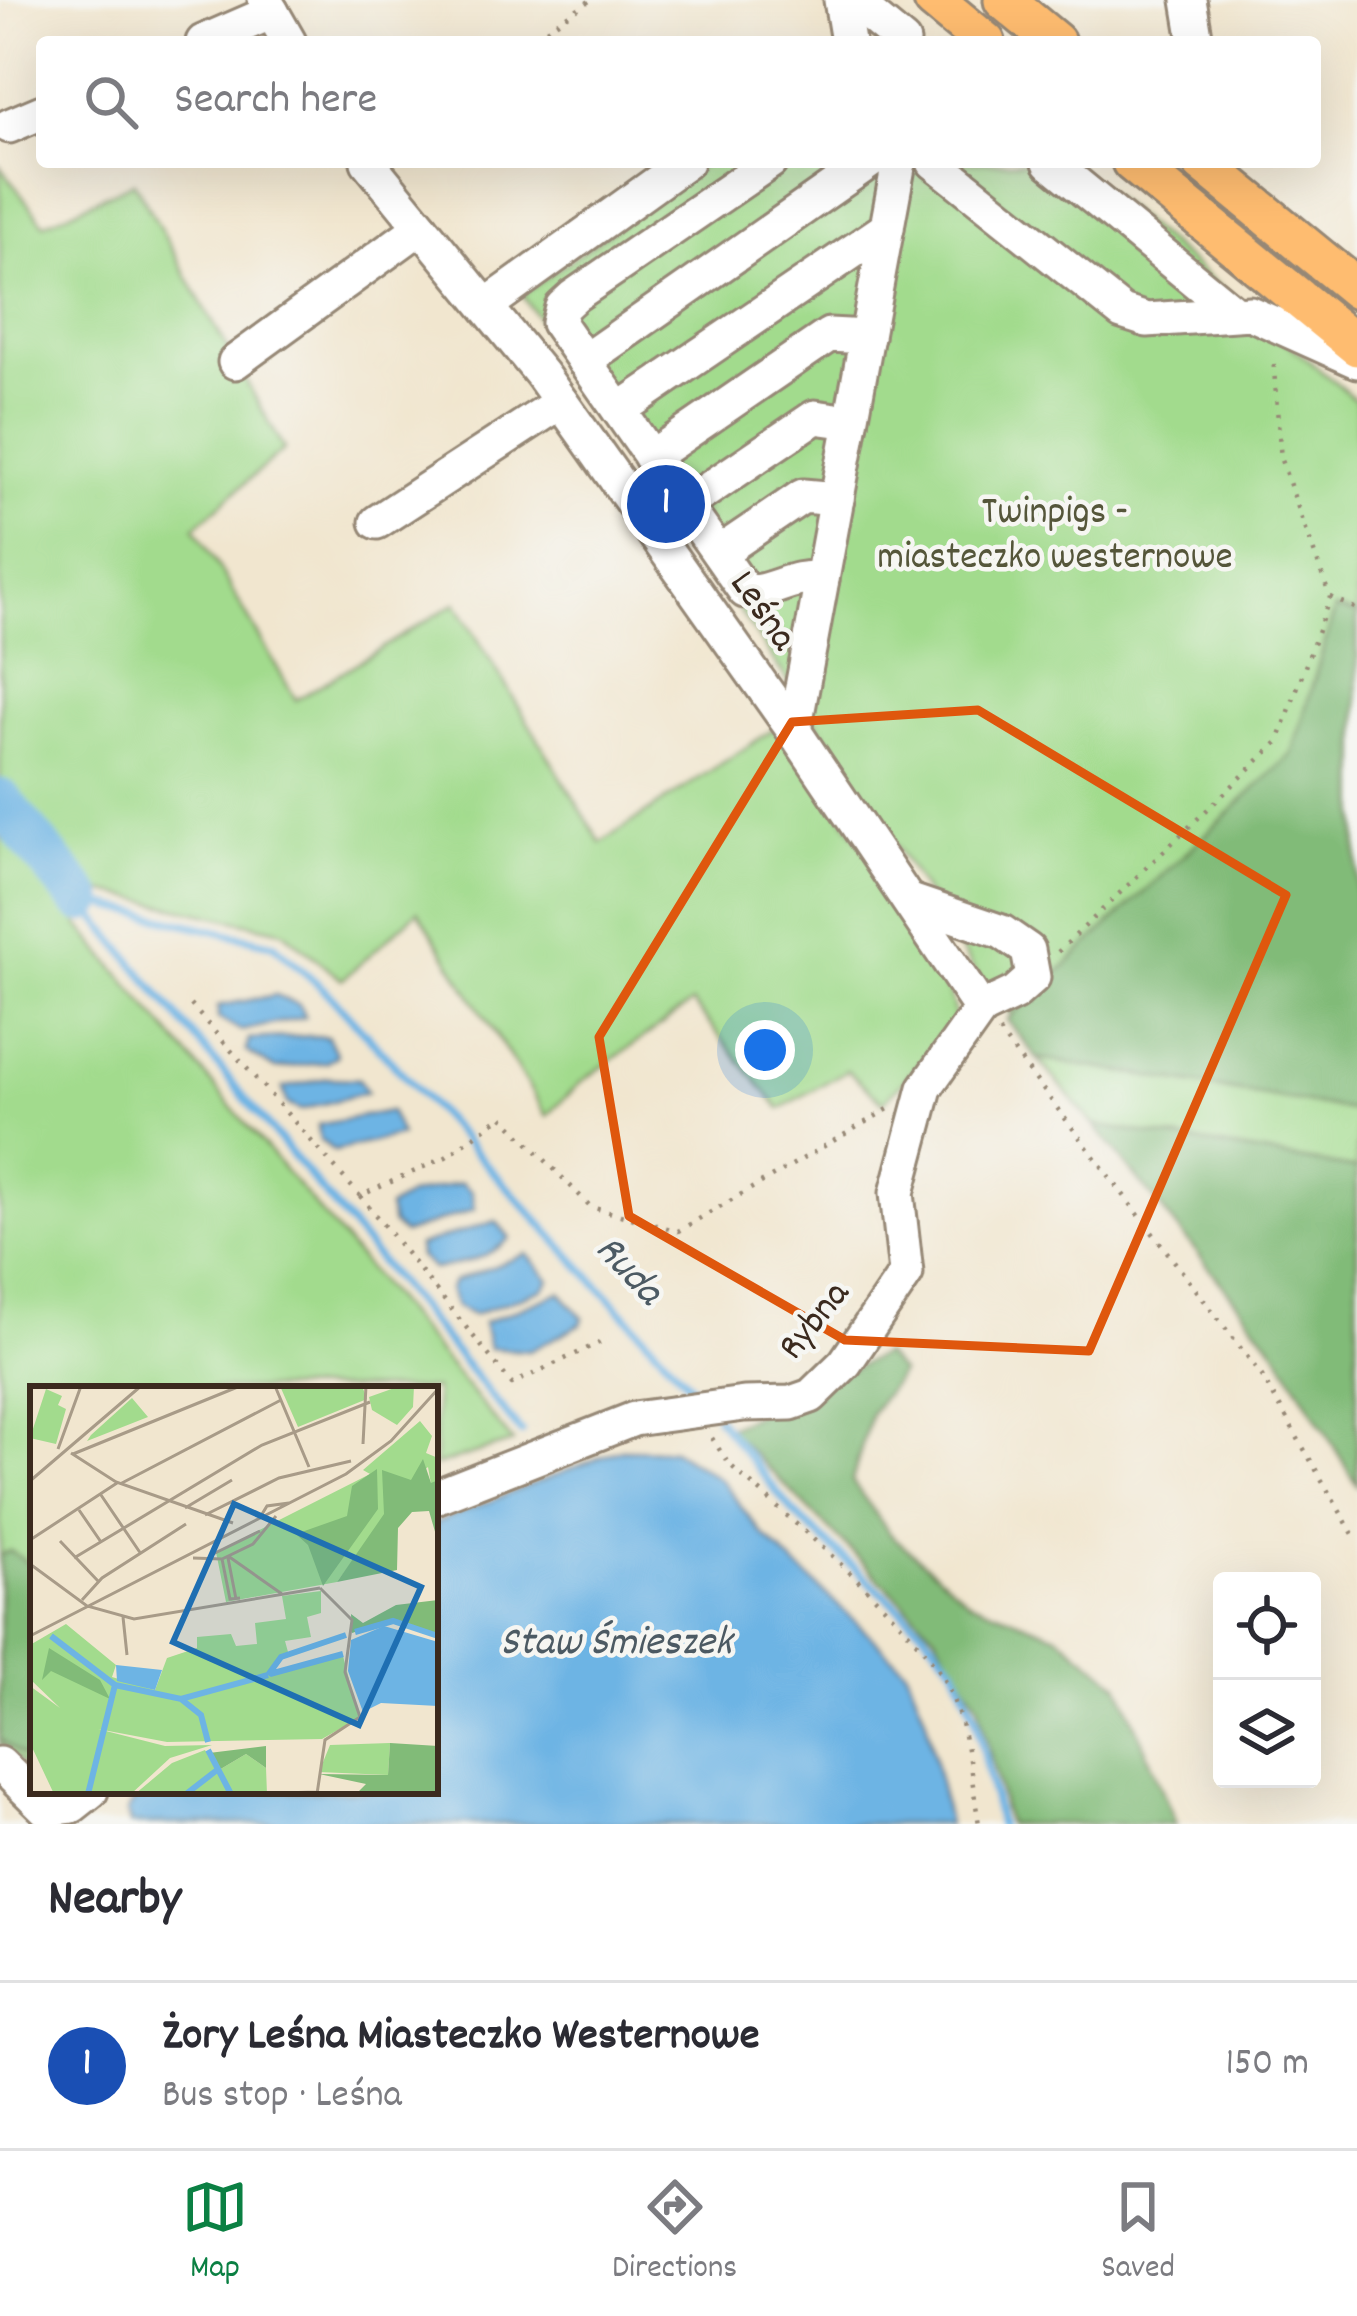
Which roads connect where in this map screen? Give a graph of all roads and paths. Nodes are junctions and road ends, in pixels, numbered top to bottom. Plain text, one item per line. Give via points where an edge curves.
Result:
1 (591, 0) edge
2 (841, 0) edge
3 (852, 0) edge
4 (934, 0) edge
5 (1004, 0) edge
6 (1189, 0) edge
7 (269, 6) edge
8 (214, 36) edge
9 (286, 36) edge
10 (535, 36) edge
11 (847, 36) edge
12 (896, 36) edge
13 (978, 36) edge
14 (1048, 36) edge
15 (1195, 36) edge
16 (36, 115) edge
17 (9, 126) dead end
18 (373, 168) edge
19 (677, 168) edge
20 (761, 168) edge
21 (860, 168) edge
22 (898, 168) edge
23 (942, 168) edge
24 (1057, 168) edge
25 (1139, 168) edge
26 (1209, 168) edge
27 (421, 227) junction
28 (887, 228) junction
29 (572, 242) junction
30 (1318, 257) junction
31 (1357, 265) edge
32 (599, 279) junction
33 (1357, 290) edge
34 (487, 305) junction
35 (1232, 310) junction
36 (1270, 321) junction
37 (867, 337) junction
38 (1357, 346) edge
39 (584, 361) junction
40 (1357, 361) edge
41 (235, 362) dead end
42 (561, 402) junction
43 (619, 410) junction
44 (851, 422) junction
45 (651, 457) junction
46 (837, 499) junction
47 (685, 505) junction
48 (377, 522) dead end
49 (719, 553) junction
50 (822, 579) junction
51 (1330, 597) junction
52 (1357, 609) edge
53 (812, 651) junction
54 (763, 688) junction
55 (794, 731) junction
56 (911, 902) junction
57 (1033, 977) junction
58 (191, 1006) dead end
59 (981, 1009) junction
60 (925, 1088) junction
61 (360, 1196) junction
62 (605, 1340) dead end
63 (691, 1410) junction
64 (438, 1496) edge
65 (1357, 1541) edge
66 (0, 1764) edge
67 (30, 1793) edge
68 (31, 1794) edge
69 (87, 1794) edge
70 (58, 1817) edge
71 (980, 1824) edge

1 - 10 path
2 - 11 street
3 - 12 street
4 - 13 main road
5 - 14 main road
6 - 15 street
7 - 8 street
7 - 9 street
16 - 17 street
18 - 27 street, Leśna
19 - 29 street
20 - 32 street
21 - 39 street
22 - 28 street
23 - 35 street via 1122,312 1147,320
24 - 35 street
25 - 38 main road
26 - 30 main road
27 - 34 street, Leśna
27 - 41 street
28 - 37 street
28 - 43 street
29 - 32 street
29 - 34 street
30 - 31 street
30 - 33 main road
32 - 39 street via 562,307 558,323
34 - 42 street, Leśna
35 - 36 street
36 - 40 street
36 - 51 path via 1281,460
37 - 44 street
37 - 45 street via 829,335
39 - 43 street
42 - 48 street
42 - 54 street, Leśna
43 - 45 street
44 - 46 street
44 - 47 street via 815,417
45 - 47 street
46 - 49 street via 803,496
46 - 50 street
47 - 49 street
49 - 50 street via 746,591 760,593 786,578
50 - 53 street
51 - 52 path
51 - 57 path via 1278,742
53 - 54 street
53 - 55 street
54 - 55 street, Leśna
55 - 56 street, Leśna
56 - 57 street via 1018,939
56 - 59 street, Leśna
57 - 59 street
58 - 61 path
59 - 60 street, Rybna
59 - 65 path via 1262,1376
60 - 61 path via 678,1231 592,1207 502,1116 446,1157
60 - 63 street, Rybna via 897,1193 906,1273 830,1382 791,1403
61 - 62 path via 512,1384
63 - 64 street, Rybna via 634,1419
63 - 71 path via 728,1463 911,1637 944,1681
66 - 67 street
68 - 70 street
69 - 70 street

